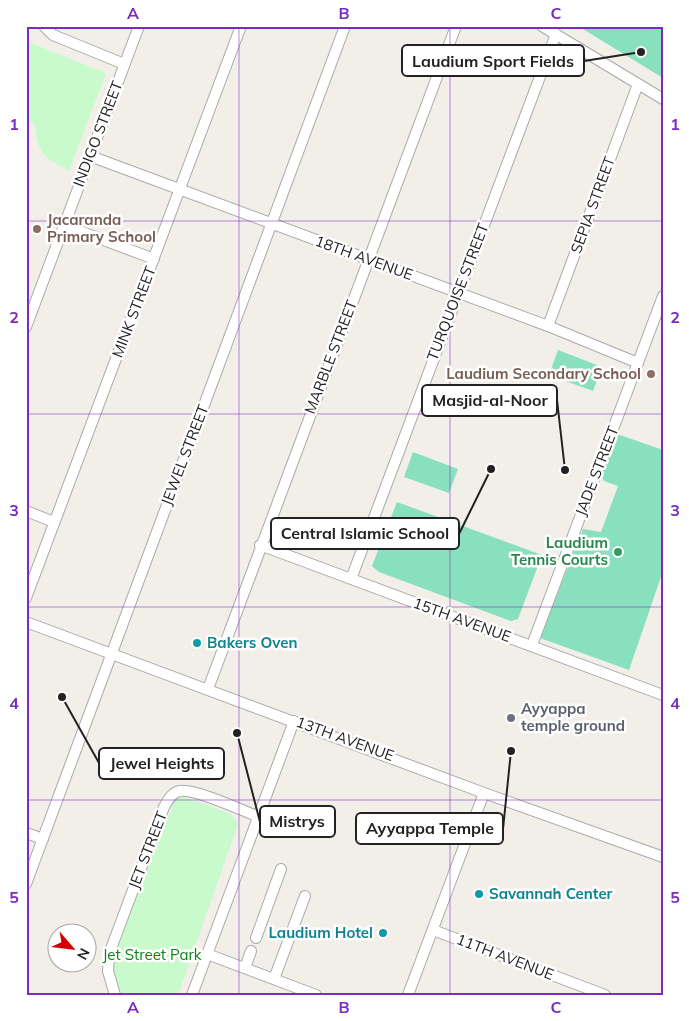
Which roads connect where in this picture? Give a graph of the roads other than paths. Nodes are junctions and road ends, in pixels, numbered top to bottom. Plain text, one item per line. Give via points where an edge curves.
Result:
1 (44, 26) edge
2 (138, 26) edge
3 (241, 26) edge
4 (345, 26) edge
5 (456, 26) edge
6 (542, 26) edge
7 (556, 34) junction
8 (124, 64) junction
9 (638, 84) junction
10 (663, 99) edge
11 (90, 156) junction
12 (180, 190) junction
13 (272, 224) junction
14 (64, 225) junction
15 (154, 258) junction
16 (368, 259) junction
17 (458, 293) junction
18 (663, 296) edge
19 (548, 326) junction
20 (26, 327) edge
21 (638, 363) junction
22 (26, 511) edge
23 (54, 522) junction
24 (260, 545) junction
25 (352, 579) junction
26 (26, 598) edge
27 (26, 622) edge
28 (532, 645) junction
29 (111, 652) junction
30 (208, 689) junction
31 (663, 695) edge
32 (294, 721) junction
33 (484, 793) junction
34 (259, 817) junction
35 (26, 833) edge
36 (43, 839) junction
37 (663, 857) edge
38 (281, 869) dead end
39 (26, 884) edge
40 (305, 896) dead end
41 (432, 930) junction
42 (256, 938) dead end
43 (251, 951) dead end
44 (207, 954) junction
45 (245, 968) junction
46 (274, 979) junction
47 (298, 992) edge
48 (116, 995) edge
49 (192, 995) edge
50 (316, 995) edge
51 (408, 995) edge
52 (605, 995) edge

1 - 8 street via 53,35
2 - 8 street, INDIGO STREET
3 - 12 street, MINK STREET
4 - 13 street, JEWEL STREET
5 - 16 street, MARBLE STREET
6 - 7 street
7 - 9 street
7 - 17 street, TURQUOISE STREET
8 - 11 street, INDIGO STREET
9 - 10 street
9 - 19 street, SEPIA STREET
11 - 12 street, 18TH AVENUE
11 - 14 street, INDIGO STREET
12 - 13 street, 18TH AVENUE
12 - 15 street, MINK STREET
13 - 16 street, 18TH AVENUE
13 - 29 street, JEWEL STREET
14 - 15 street
14 - 20 street, INDIGO STREET
15 - 23 street, MINK STREET
16 - 17 street, 18TH AVENUE
16 - 24 street, MARBLE STREET
17 - 19 street, 18TH AVENUE
17 - 25 street, TURQUOISE STREET
18 - 21 street, JADE STREET
19 - 21 street, 18TH AVENUE
21 - 28 street, JADE STREET
22 - 23 street
23 - 26 street, MINK STREET
24 - 25 street, 15TH AVENUE
24 - 30 street, MARBLE STREET
25 - 28 street, 15TH AVENUE
27 - 29 street, 13TH AVENUE
28 - 31 street, 15TH AVENUE
29 - 30 street, 13TH AVENUE
29 - 36 street, JEWEL STREET
30 - 32 street, 13TH AVENUE
32 - 33 street, 13TH AVENUE
32 - 34 street
33 - 37 street, 13TH AVENUE
33 - 41 street
34 - 44 street
34 - 48 street, JET STREET via 189,790 179,791 170,798 109,954 108,972
35 - 36 street
36 - 39 street, JEWEL STREET
38 - 42 street
40 - 46 street
41 - 51 street
41 - 52 street, 11TH AVENUE
43 - 45 street
44 - 45 street
44 - 49 street
45 - 46 street
46 - 47 street
47 - 50 street

